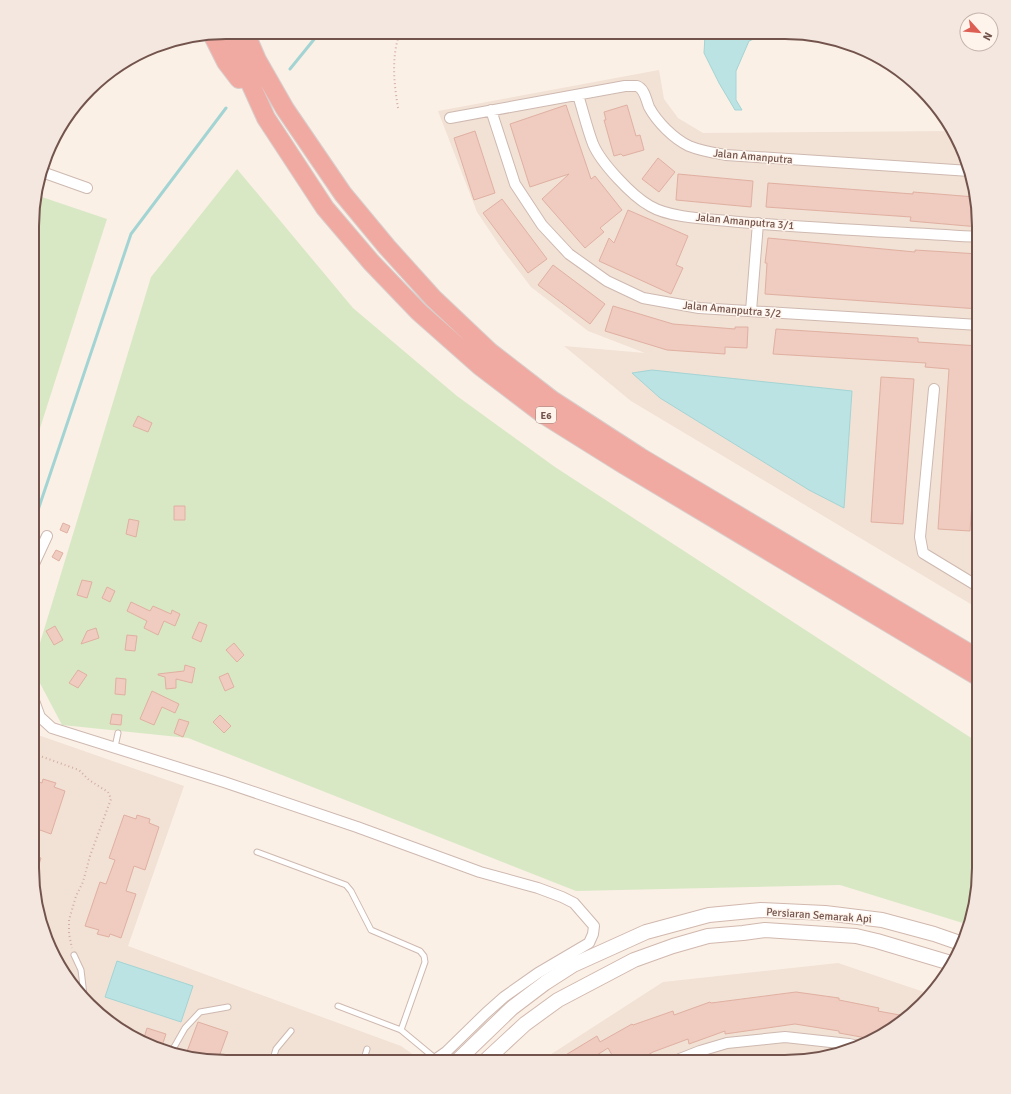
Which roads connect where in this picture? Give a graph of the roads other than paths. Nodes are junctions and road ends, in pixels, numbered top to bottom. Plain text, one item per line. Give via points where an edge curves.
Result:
1 (214, 39) edge
2 (230, 39) edge
3 (248, 39) edge
4 (260, 39) edge
5 (578, 95) junction
6 (285, 109) junction
7 (491, 110) junction
8 (266, 118) junction
9 (450, 118) dead end
10 (964, 171) edge
11 (46, 173) edge
12 (88, 188) dead end
13 (758, 223) junction
14 (972, 237) edge
15 (751, 311) junction
16 (972, 325) edge
17 (934, 389) dead end
18 (47, 536) dead end
19 (39, 553) edge
20 (972, 583) edge
21 (972, 655) edge
22 (972, 673) edge
23 (39, 714) edge
24 (118, 733) dead end
25 (115, 747) junction
26 (257, 852) dead end
27 (957, 942) edge
28 (74, 955) road end
29 (947, 962) edge
30 (83, 989) edge
31 (338, 1006) dead end
32 (228, 1007) dead end
33 (291, 1030) dead end
34 (401, 1030) junction
35 (848, 1044) edge
36 (173, 1048) edge
37 (367, 1049) dead end
38 (274, 1055) edge
39 (365, 1055) edge
40 (431, 1055) edge
41 (443, 1055) edge
42 (463, 1055) edge
43 (492, 1055) edge
44 (693, 1055) edge

1 - 8 highway via 226,62
2 - 8 highway, E6
3 - 6 highway, E6
4 - 6 highway
5 - 7 street, Jalan Amanputra
5 - 10 street, Jalan Amanputra via 625,86 640,87 665,128 689,145 707,152
5 - 13 street, Jalan Amanputra 3/1 via 593,145 609,169 627,188 650,206 671,214
6 - 21 highway, E6 via 343,194 387,247 433,298 490,352 552,400 640,457
7 - 9 street, Jalan Amanputra
7 - 15 street, Jalan Amanputra 3/2 via 515,184 542,225 569,254 607,281 644,298 699,308
8 - 22 highway, E6 via 325,208 366,256 419,312 480,366 543,414 623,464
11 - 12 street
13 - 14 street, Jalan Amanputra 3/1
13 - 15 street
15 - 16 street, Jalan Amanputra 3/2
17 - 20 street via 920,537 923,553
18 - 19 street
23 - 25 street via 49,727
24 - 25 lane
25 - 41 street via 357,827 480,872 538,888 574,903 594,926 594,934 589,943 538,973 504,997
26 - 34 lane via 346,885 371,930 420,951 425,962
27 - 42 main road, Persiaran Semarak Api via 882,920 832,914 761,910 709,915 646,932 573,965 512,1008
28 - 30 lane via 81,970
29 - 43 main road, Persiaran Semarak Api via 856,936 765,930 708,936 634,960 558,1000 525,1024
31 - 34 lane
32 - 36 lane via 200,1012 185,1028
33 - 38 lane
34 - 40 lane
35 - 44 street via 785,1037 727,1043
37 - 39 lane

